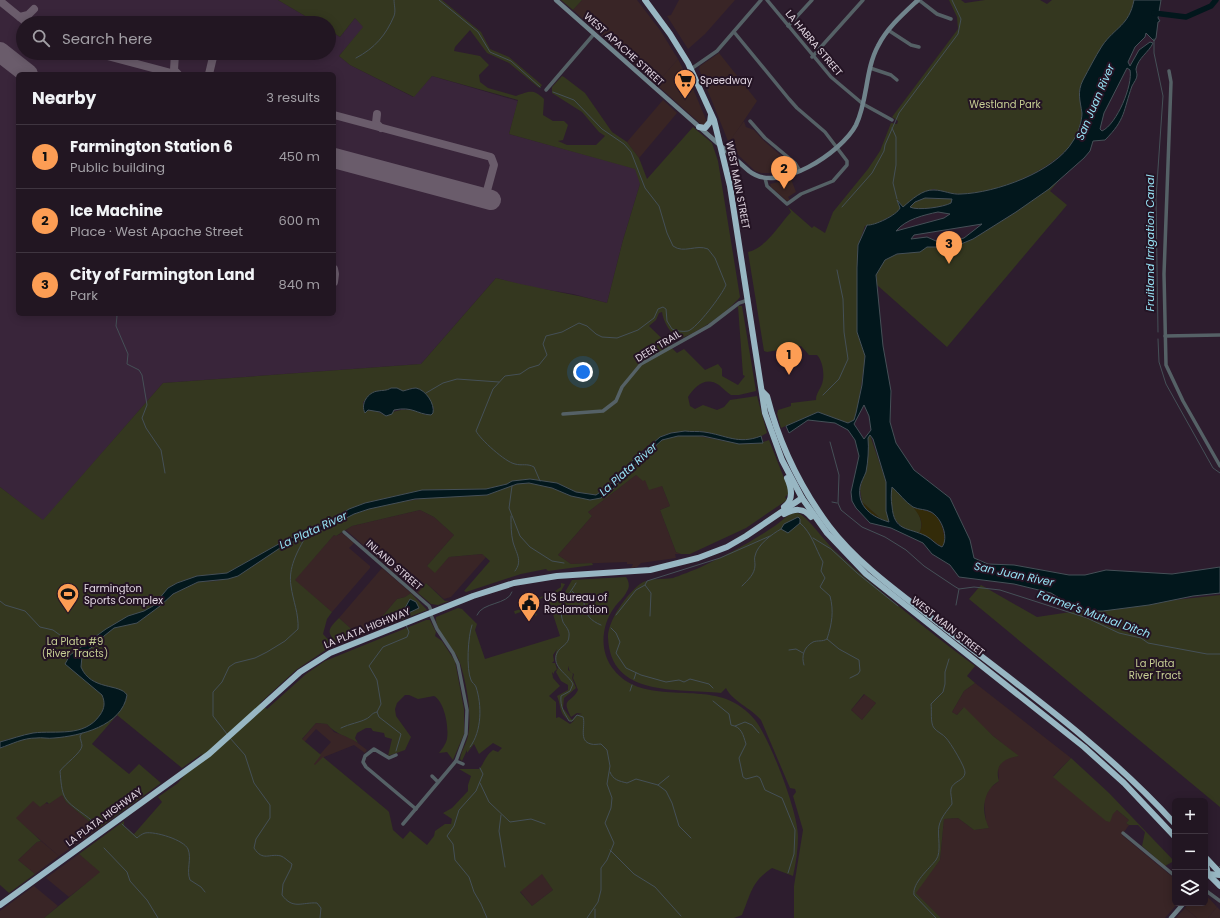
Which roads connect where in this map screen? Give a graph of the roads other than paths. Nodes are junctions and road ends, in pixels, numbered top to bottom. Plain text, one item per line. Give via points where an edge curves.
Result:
1 (556, 0) edge
2 (645, 0) edge
3 (761, 0) edge
4 (767, 0) edge
5 (812, 0) edge
6 (863, 0) edge
7 (918, 0) edge
8 (951, 19) dead end
9 (788, 26) junction
10 (888, 30) junction
11 (734, 32) junction
12 (594, 34) junction
13 (919, 47) dead end
14 (812, 57) junction
15 (691, 68) junction
16 (870, 68) junction
17 (1169, 71) dead end
18 (897, 80) dead end
19 (546, 90) dead end
20 (862, 104) junction
21 (712, 115) junction
22 (892, 120) dead end
23 (750, 121) dead end
24 (699, 127) junction
25 (721, 147) junction
26 (836, 147) junction
27 (800, 171) junction
28 (765, 178) junction
29 (748, 300) junction
30 (1220, 335) edge
31 (1164, 336) junction
32 (763, 392) junction
33 (563, 414) dead end
34 (776, 444) junction
35 (1220, 466) edge
36 (795, 472) junction
37 (802, 498) junction
38 (765, 524) junction
39 (344, 532) dead end
40 (835, 539) junction
41 (431, 613) junction
42 (440, 635) junction
43 (436, 638) dead end
44 (396, 755) dead end
45 (456, 761) junction
46 (463, 764) dead end
47 (432, 776) dead end
48 (438, 782) junction
49 (416, 808) junction
50 (1172, 821) edge
51 (403, 824) dead end
52 (1123, 833) dead end
53 (1172, 834) edge
54 (1208, 860) edge
55 (1172, 874) edge
56 (1208, 874) edge
57 (1220, 874) edge
58 (1208, 876) edge
59 (1220, 886) edge
60 (1208, 892) edge
61 (1220, 901) edge
62 (0, 905) edge
63 (1181, 906) edge
64 (1171, 918) edge

1 - 12 street, WEST APACHE STREET
2 - 15 highway, WEST MAIN STREET
3 - 11 street
4 - 9 street, LA HABRA STREET
5 - 9 street
6 - 14 street
7 - 8 street via 937,14
7 - 10 street
9 - 14 street, LA HABRA STREET
10 - 13 street via 911,46
10 - 16 street via 869,60
11 - 15 street via 711,56
11 - 26 street via 793,104 825,132
12 - 19 street
12 - 24 street, WEST APACHE STREET
14 - 20 street, LA HABRA STREET via 831,78
15 - 21 highway, WEST MAIN STREET
16 - 18 street via 891,74
16 - 20 street
17 - 31 street via 1171,82
20 - 22 street, LA HABRA STREET
20 - 26 street via 856,126
21 - 24 highway via 705,128
21 - 25 highway, WEST MAIN STREET
23 - 27 street via 765,138 795,163
24 - 25 street, WEST APACHE STREET
25 - 28 street, WEST APACHE STREET via 751,173
25 - 29 highway, WEST MAIN STREET via 730,186
26 - 27 street
26 - 28 street via 847,161 847,165 833,181 801,194 787,204 766,186
27 - 28 street via 782,177
29 - 32 highway, WEST MAIN STREET
29 - 33 street, DEER TRAIL via 738,303 709,326 641,364 622,388 616,401 603,411
30 - 31 street
31 - 35 street via 1166,365 1172,379
32 - 34 highway, WEST MAIN STREET via 761,397
32 - 36 highway, WEST MAIN STREET via 767,396 778,434
34 - 37 highway, WEST MAIN STREET
34 - 38 highway via 774,448 792,494 786,505 767,518
36 - 37 highway via 802,488
36 - 40 highway, WEST MAIN STREET
37 - 38 highway, LA PLATA HIGHWAY
37 - 40 highway, WEST MAIN STREET
38 - 40 highway via 771,524 788,512 801,510 807,513 827,537
38 - 41 highway, LA PLATA HIGHWAY via 727,547 677,564 638,572 567,575 526,581 487,591
39 - 41 street, INLAND STREET via 429,606
40 - 50 highway, WEST MAIN STREET via 1089,742
40 - 53 highway, WEST MAIN STREET via 878,584 1084,747 1124,783
41 - 42 street, INLAND STREET
41 - 62 highway, LA PLATA HIGHWAY via 338,649 314,662 209,754
42 - 43 street
42 - 45 street, INLAND STREET via 456,659 466,710 466,734
44 - 49 street via 389,758 374,749 365,756 363,762
45 - 46 street
45 - 48 street
47 - 48 street
48 - 49 street
49 - 51 street
52 - 55 street
54 - 57 highway
56 - 57 highway
58 - 59 highway
60 - 61 street
63 - 64 street

